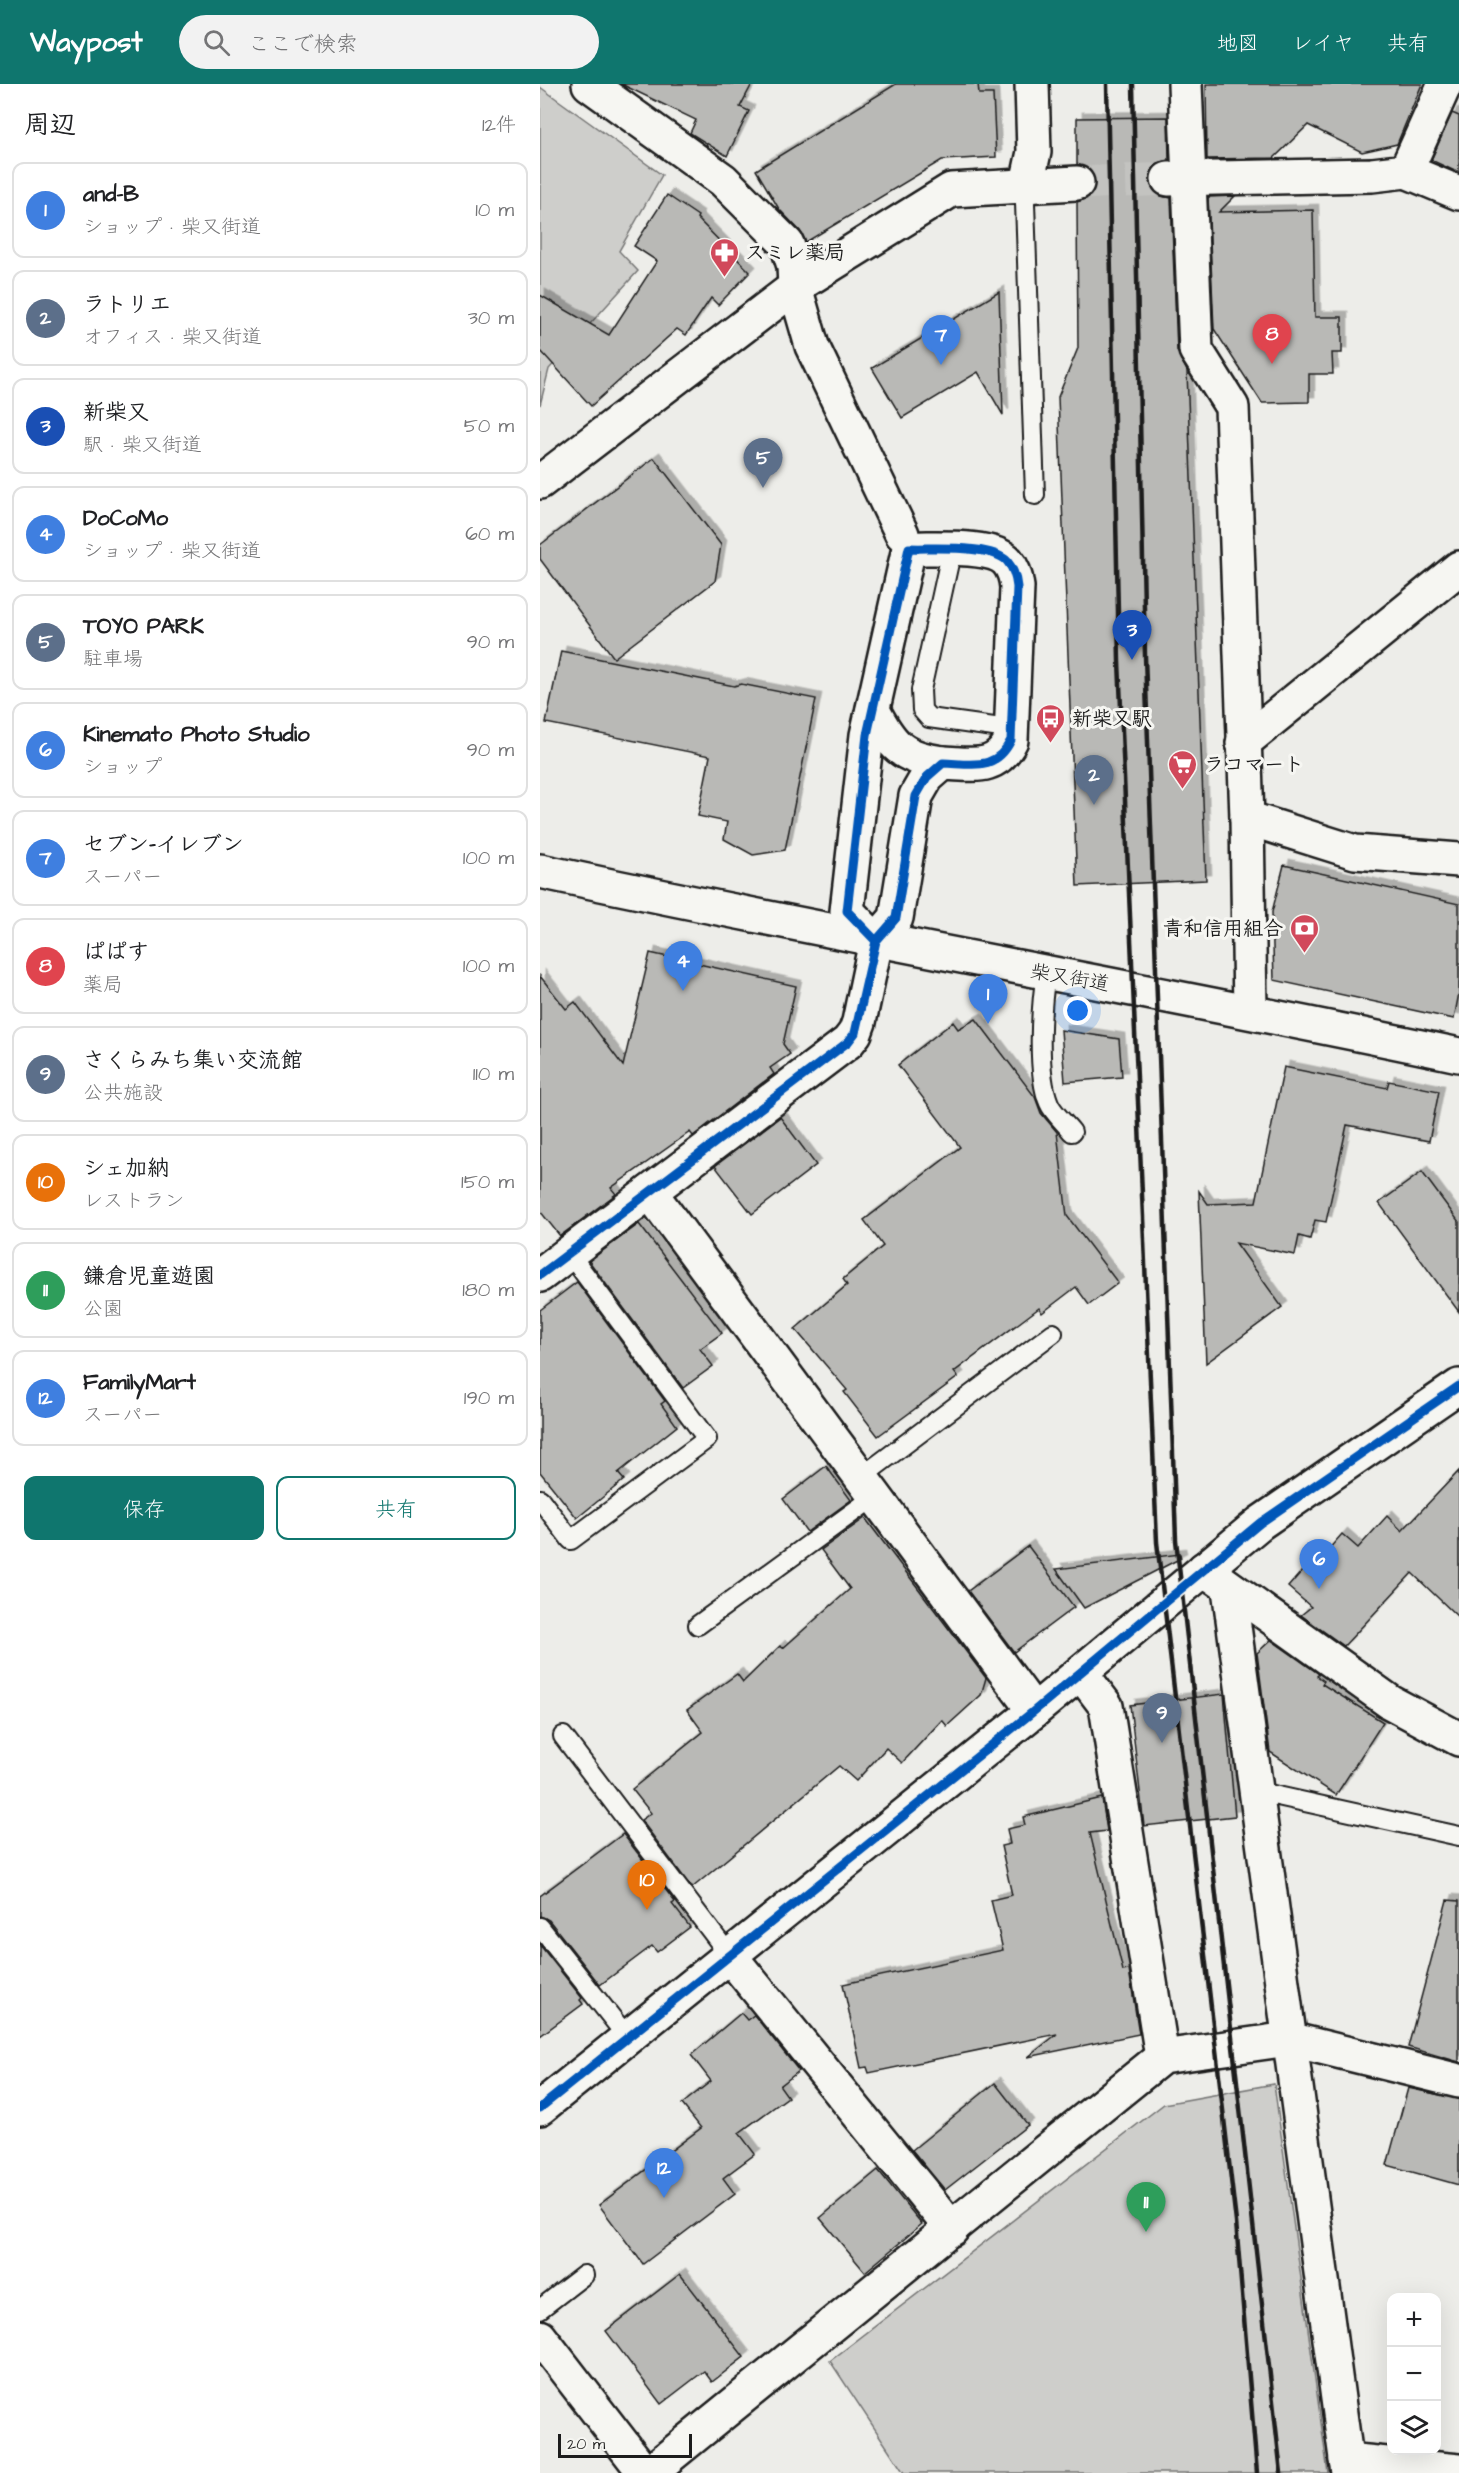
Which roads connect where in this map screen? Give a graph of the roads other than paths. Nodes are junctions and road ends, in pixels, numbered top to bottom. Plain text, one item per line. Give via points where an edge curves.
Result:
1 (589, 84) edge
2 (1032, 84) edge
3 (1185, 84) edge
4 (1444, 84) edge
5 (1406, 171) junction
6 (1178, 179) junction
7 (1077, 183) tunnel mouth
8 (1027, 184) junction
9 (1459, 193) edge
10 (795, 287) junction
11 (540, 482) edge
12 (1035, 495) dead end
13 (906, 541) junction
14 (952, 549) junction
15 (1459, 568) edge
16 (873, 710) junction
17 (1012, 722) junction
18 (1243, 743) junction
19 (943, 763) junction
20 (1247, 818) junction
21 (1459, 860) edge
22 (540, 871) edge
23 (876, 941) junction
24 (1046, 973) junction
25 (1250, 1011) junction
26 (1459, 1055) edge
27 (1072, 1132) dead end
28 (650, 1192) junction
29 (569, 1253) junction
30 (540, 1275) edge
31 (1053, 1333) dead end
32 (1459, 1386) edge
33 (867, 1487) junction
34 (540, 1499) edge
35 (1204, 1569) junction
36 (1229, 1589) junction
37 (698, 1625) dead end
38 (1081, 1673) junction
39 (1034, 1711) junction
40 (563, 1736) dead end
41 (1459, 1739) edge
42 (1255, 1791) junction
43 (1459, 1836) edge
44 (540, 1927) edge
45 (730, 1956) junction
46 (628, 2038) junction
47 (1289, 2039) junction
48 (1162, 2057) junction
49 (1459, 2081) edge
50 (540, 2108) edge
51 (952, 2229) junction
52 (584, 2275) dead end
53 (540, 2308) edge
54 (540, 2337) edge
55 (1347, 2467) edge
56 (1459, 2470) edge
57 (645, 2473) edge
58 (649, 2473) edge

1 - 10 street via 723,180 787,244
2 - 8 street via 1034,152
3 - 6 street
4 - 5 street
5 - 6 street
5 - 9 street
6 - 18 street via 1196,350 1232,407
7 - 8 street
8 - 10 street via 951,190
8 - 12 lane
10 - 11 street
10 - 13 street via 812,346
13 - 14 street
13 - 16 street
14 - 17 street via 988,550 1006,559 1015,572
14 - 17 lane via 921,690 922,710 929,718 942,722 1001,728
15 - 18 street
16 - 19 street via 892,742 904,753
16 - 23 street via 847,911
17 - 19 street via 1005,754 988,764
18 - 20 street
19 - 23 street via 927,777 916,796 896,918
20 - 21 street via 1355,852
20 - 25 street
22 - 23 street, 柴又街道
23 - 24 street, 柴又街道
23 - 28 street via 859,1022 848,1042
24 - 25 street, 柴又街道
24 - 27 lane via 1040,1014 1045,1086 1049,1104
25 - 26 street, 柴又街道
28 - 29 street
28 - 33 street
29 - 30 street
29 - 34 lane via 707,1439 572,1540
31 - 33 lane
32 - 35 street via 1288,1502
33 - 37 lane
33 - 39 street
35 - 36 street
35 - 38 street
36 - 41 street via 1390,1702
36 - 42 street
38 - 39 street
38 - 48 street via 1106,1706
39 - 45 street
40 - 45 lane
42 - 43 lane
42 - 47 street
44 - 46 lane
45 - 46 street
45 - 51 street
46 - 50 street
47 - 48 street
47 - 49 street
47 - 55 street
48 - 51 street
51 - 58 street
52 - 53 lane
54 - 57 street
55 - 56 street

